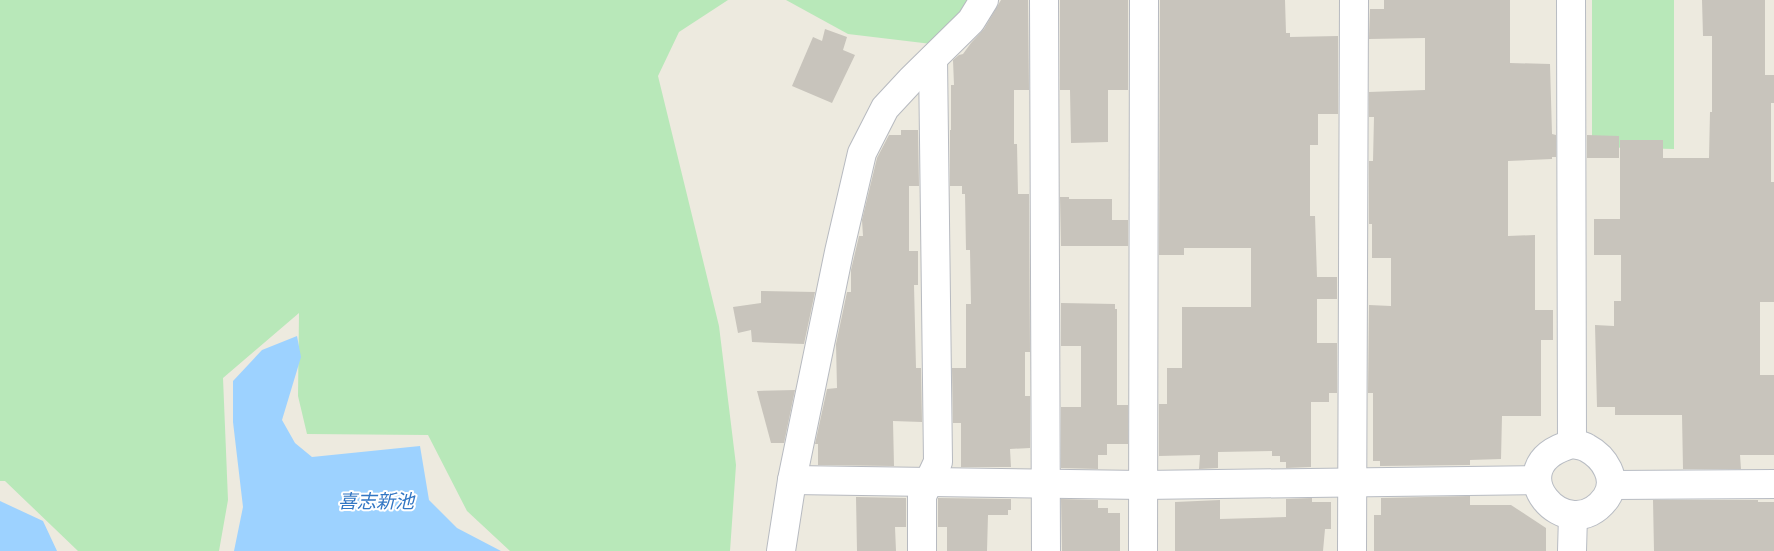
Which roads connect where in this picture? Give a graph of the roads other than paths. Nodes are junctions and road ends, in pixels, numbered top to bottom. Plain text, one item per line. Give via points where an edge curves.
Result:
1 (984, 0) edge
2 (1044, 0) edge
3 (1144, 0) edge
4 (1354, 0) edge
5 (1571, 0) edge
6 (933, 59) junction
7 (1572, 444) junction
8 (792, 480) junction
9 (1536, 480) junction
10 (929, 482) junction
11 (1352, 482) junction
12 (1046, 484) junction
13 (1774, 484) edge
14 (1143, 485) junction
15 (1612, 485) junction
16 (1572, 516) junction
17 (781, 551) edge
18 (922, 551) edge
19 (1046, 551) edge
20 (1143, 551) edge
21 (1352, 551) edge
22 (1572, 551) edge

1 - 6 street via 971,21
2 - 12 street
3 - 14 street
4 - 11 street
5 - 7 street
6 - 8 street via 885,108 862,153
6 - 10 street via 938,462
7 - 9 street via 1548,455
7 - 15 street via 1585,447 1599,456 1609,469
8 - 10 street
8 - 17 street
9 - 11 street
9 - 16 street via 1539,493 1548,504
10 - 12 street
10 - 18 street via 922,496
11 - 14 street
11 - 21 street
12 - 14 street
12 - 19 street
13 - 15 street
14 - 20 street
15 - 16 street via 1607,498 1597,508 1586,515
16 - 22 street

